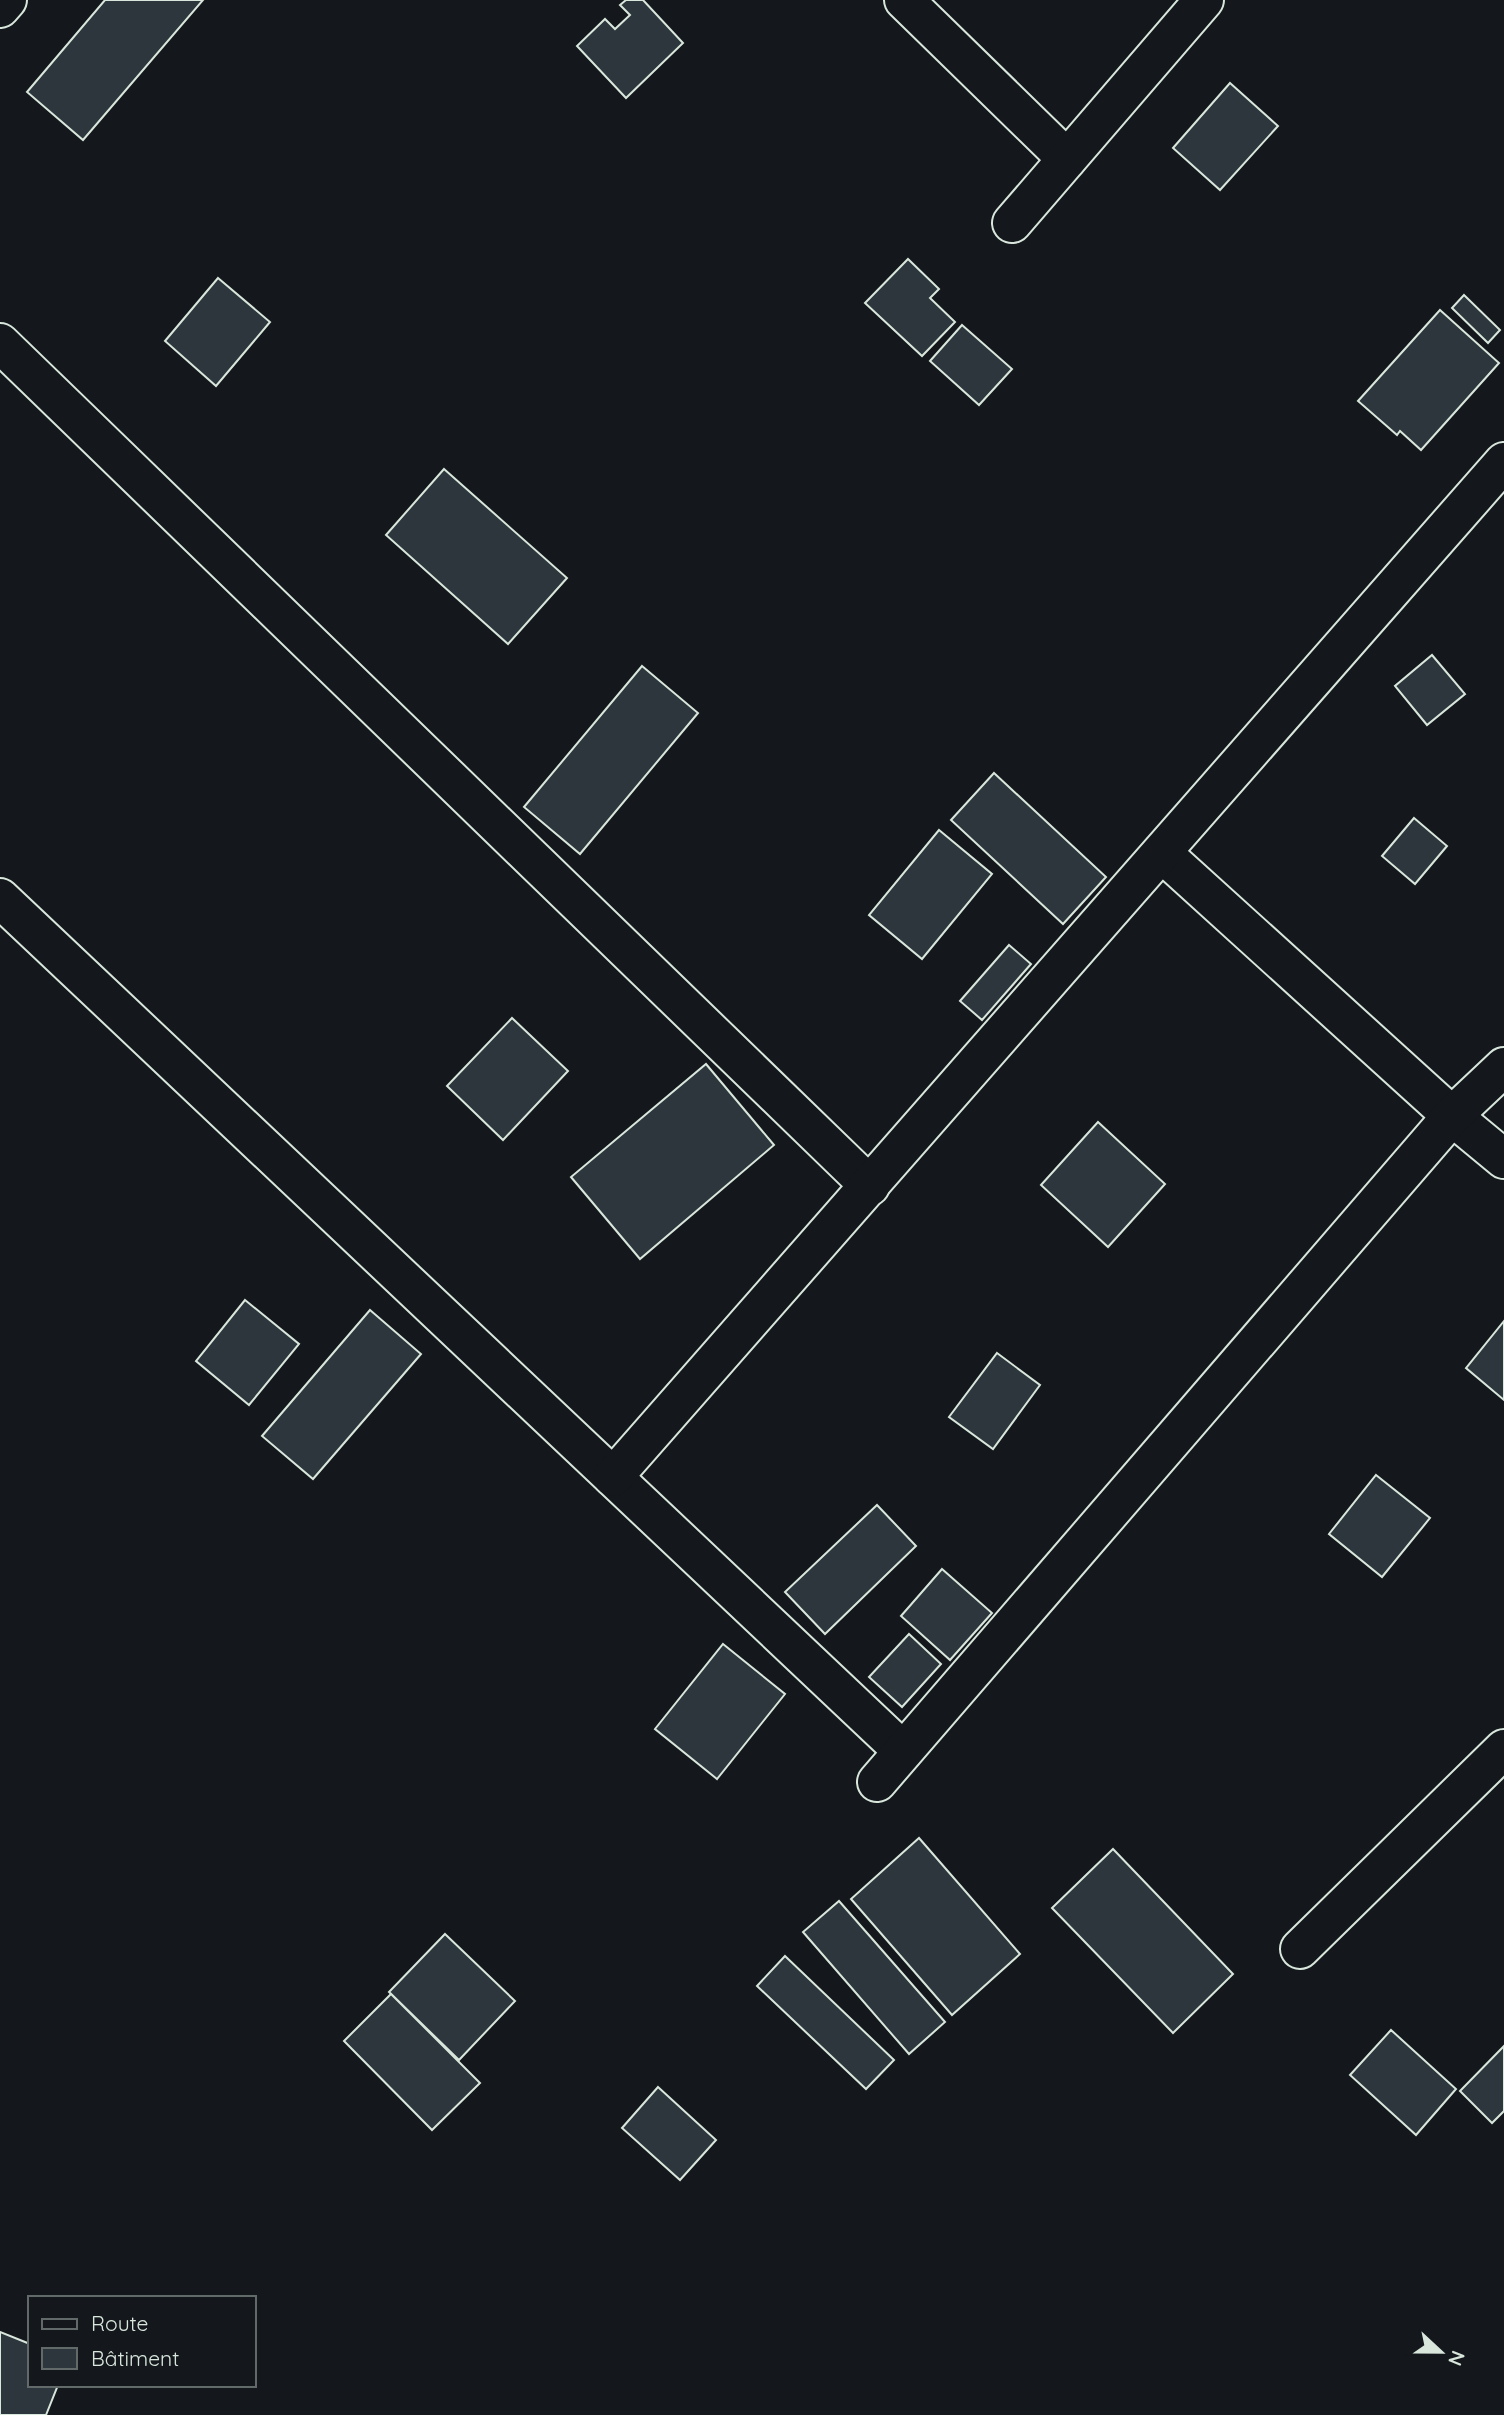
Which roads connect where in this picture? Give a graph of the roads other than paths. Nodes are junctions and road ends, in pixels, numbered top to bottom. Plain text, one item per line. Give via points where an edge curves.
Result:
1 (7, 0) edge
2 (905, 0) edge
3 (1204, 0) edge
4 (0, 8) edge
5 (1067, 159) junction
6 (1012, 223) dead end
7 (0, 343) edge
8 (1504, 463) edge
9 (1162, 853) junction
10 (0, 898) edge
11 (1504, 1067) edge
12 (1452, 1116) junction
13 (1504, 1159) edge
14 (870, 1186) junction
15 (613, 1477) junction
16 (1504, 1749) edge
17 (903, 1751) junction
18 (877, 1782) dead end
19 (1300, 1948) dead end

1 - 4 street
2 - 5 street
3 - 5 street
5 - 6 street
7 - 14 street
8 - 9 street
9 - 12 street
9 - 14 street
10 - 15 street
11 - 12 street
12 - 13 street
12 - 17 street
14 - 15 street
15 - 17 street
16 - 19 street
17 - 18 street

